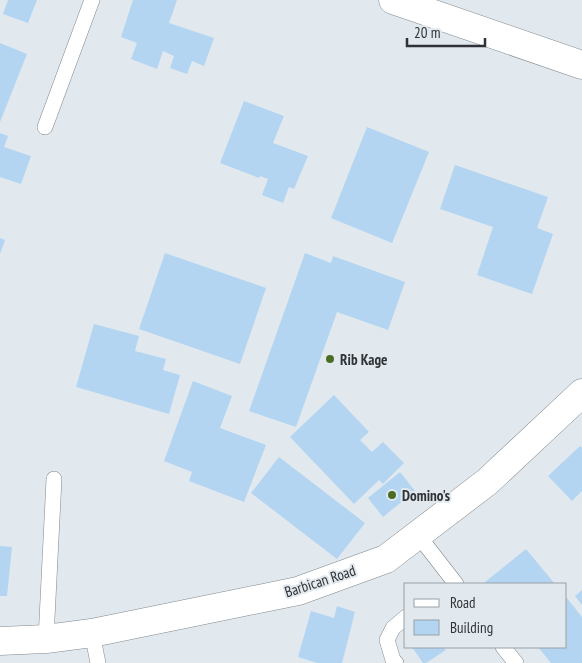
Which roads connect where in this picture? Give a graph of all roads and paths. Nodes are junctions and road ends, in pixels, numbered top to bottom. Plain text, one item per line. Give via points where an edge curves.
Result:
1 (92, 0) edge
2 (393, 0) edge
3 (582, 65) edge
4 (45, 127) dead end
5 (582, 392) edge
6 (54, 479) dead end
7 (418, 535) junction
8 (450, 582) edge
9 (404, 619) edge
10 (92, 634) junction
11 (46, 639) junction
12 (0, 641) edge
13 (98, 663) edge
14 (396, 663) edge

1 - 4 lane
2 - 3 main road
5 - 7 main road, Barbican Road via 488,482
6 - 11 lane
7 - 8 lane
7 - 10 main road, Barbican Road via 386,559 298,591
9 - 14 lane via 393,628 387,640
10 - 11 main road, Barbican Road
10 - 13 lane
11 - 12 main road, Barbican Road

